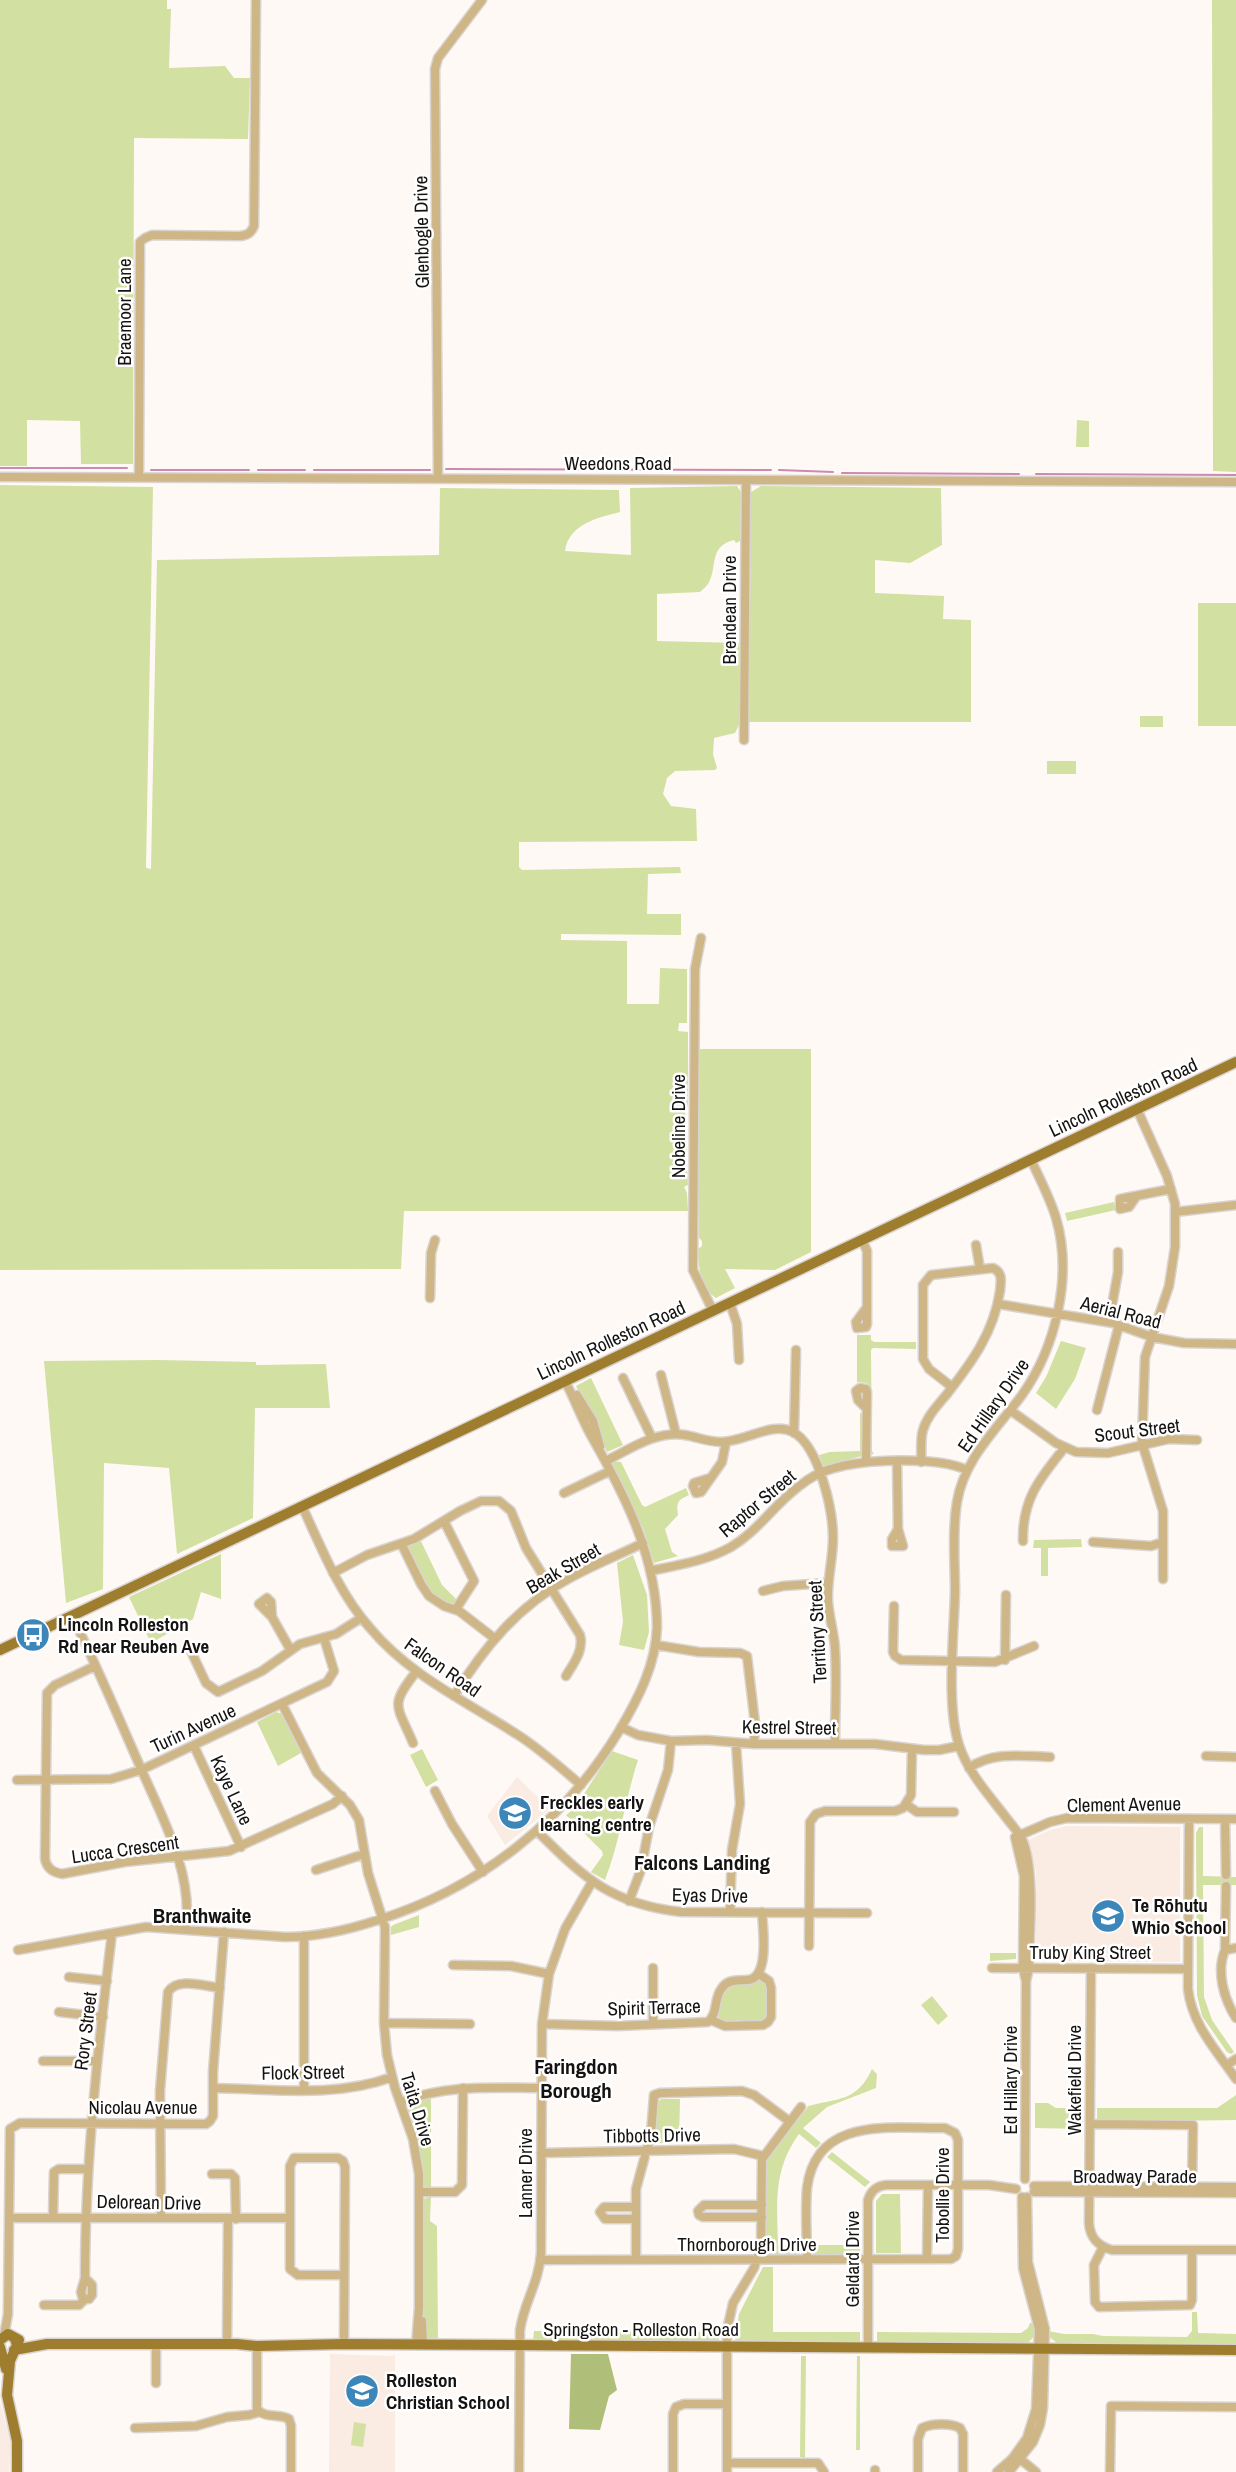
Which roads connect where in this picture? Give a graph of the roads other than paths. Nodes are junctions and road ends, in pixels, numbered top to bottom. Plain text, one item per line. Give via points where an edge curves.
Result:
1 (256, 0) edge
2 (482, 0) edge
3 (0, 477) edge
4 (139, 477) junction
5 (438, 478) junction
6 (746, 480) junction
7 (1236, 482) edge
8 (744, 740) dead end
9 (701, 938) dead end
10 (1236, 1062) edge
11 (1137, 1109) junction
12 (1031, 1160) junction
13 (1171, 1189) junction
14 (1136, 1197) dead end
15 (1236, 1205) edge
16 (1175, 1212) junction
17 (435, 1240) dead end
18 (862, 1240) junction
19 (976, 1245) dead end
20 (1118, 1252) dead end
21 (980, 1269) junction
22 (430, 1298) dead end
23 (730, 1303) junction
24 (998, 1304) junction
25 (867, 1307) dead end
26 (713, 1311) junction
27 (1056, 1314) junction
28 (1109, 1322) junction
29 (1119, 1325) junction
30 (1152, 1337) junction
31 (1236, 1344) edge
32 (796, 1350) dead end
33 (739, 1360) dead end
34 (661, 1375) dead end
35 (623, 1378) dead end
36 (567, 1380) junction
37 (952, 1387) junction
38 (866, 1408) dead end
39 (1010, 1410) junction
40 (1097, 1410) dead end
41 (794, 1433) junction
42 (676, 1434) junction
43 (652, 1438) junction
44 (1197, 1440) dead end
45 (726, 1442) junction
46 (1142, 1443) junction
47 (1065, 1447) junction
48 (606, 1461) junction
49 (866, 1462) junction
50 (897, 1462) junction
51 (921, 1462) junction
52 (967, 1470) junction
53 (610, 1471) junction
54 (820, 1473) junction
55 (710, 1478) dead end
56 (564, 1493) dead end
57 (302, 1506) junction
58 (444, 1521) junction
59 (898, 1529) dead end
60 (1023, 1541) dead end
61 (1093, 1542) dead end
62 (1163, 1542) junction
63 (643, 1543) junction
64 (402, 1545) junction
65 (650, 1571) junction
66 (333, 1573) junction
67 (1163, 1580) dead end
68 (827, 1583) junction
69 (551, 1589) junction
70 (762, 1591) dead end
71 (1006, 1595) dead end
72 (894, 1606) dead end
73 (456, 1609) junction
74 (72, 1616) junction
75 (272, 1617) dead end
76 (361, 1618) junction
77 (324, 1638) junction
78 (494, 1639) junction
79 (656, 1646) junction
80 (1034, 1646) dead end
81 (189, 1647) dead end
82 (290, 1649) junction
83 (0, 1650) edge
84 (1005, 1660) junction
85 (953, 1662) junction
86 (95, 1666) junction
87 (416, 1672) junction
88 (566, 1676) dead end
89 (454, 1696) junction
90 (282, 1704) junction
91 (621, 1727) junction
92 (671, 1741) junction
93 (413, 1743) dead end
94 (736, 1743) junction
95 (754, 1744) junction
96 (835, 1744) junction
97 (194, 1746) junction
98 (959, 1746) junction
99 (912, 1749) junction
100 (1206, 1756) dead end
101 (1050, 1757) dead end
102 (1236, 1757) edge
103 (969, 1768) junction
104 (141, 1770) junction
105 (17, 1780) dead end
106 (46, 1780) junction
107 (581, 1785) junction
108 (435, 1791) dead end
109 (342, 1796) junction
110 (907, 1805) junction
111 (954, 1812) dead end
112 (1189, 1819) junction
113 (1225, 1819) junction
114 (1236, 1819) edge
115 (537, 1831) junction
116 (1018, 1837) junction
117 (241, 1847) junction
118 (364, 1854) junction
119 (178, 1857) junction
120 (316, 1870) dead end
121 (483, 1872) junction
122 (1226, 1875) dead end
123 (592, 1882) junction
124 (1226, 1886) dead end
125 (629, 1901) junction
126 (730, 1912) junction
127 (762, 1912) junction
128 (808, 1913) junction
129 (867, 1913) dead end
130 (383, 1919) junction
131 (186, 1928) junction
132 (224, 1932) junction
133 (112, 1933) junction
134 (304, 1936) junction
135 (808, 1946) dead end
136 (1236, 1948) edge
137 (18, 1950) dead end
138 (1225, 1950) junction
139 (453, 1965) dead end
140 (653, 1968) dead end
141 (992, 1968) dead end
142 (1026, 1968) junction
143 (1091, 1968) junction
144 (1188, 1969) junction
145 (760, 1973) junction
146 (549, 1974) junction
147 (69, 1977) dead end
148 (107, 1981) junction
149 (220, 1988) junction
150 (59, 2012) dead end
151 (103, 2017) junction
152 (1236, 2018) edge
153 (711, 2020) junction
154 (384, 2023) junction
155 (653, 2023) junction
156 (470, 2024) dead end
157 (542, 2024) junction
158 (1236, 2059) edge
159 (43, 2060) dead end
160 (97, 2061) junction
161 (1227, 2065) junction
162 (392, 2077) junction
163 (1236, 2079) edge
164 (213, 2088) junction
165 (463, 2088) junction
166 (304, 2089) junction
167 (542, 2090) junction
168 (602, 2094) dead end
169 (401, 2102) junction
170 (801, 2107) dead end
171 (789, 2121) junction
172 (91, 2123) junction
173 (161, 2123) junction
174 (1090, 2124) junction
175 (647, 2151) junction
176 (541, 2153) junction
177 (763, 2156) junction
178 (88, 2169) junction
179 (212, 2174) dead end
180 (1025, 2179) junction
181 (928, 2186) junction
182 (958, 2186) junction
183 (1236, 2187) edge
184 (1016, 2189) junction
185 (1090, 2189) junction
186 (1192, 2189) junction
187 (419, 2192) junction
188 (1029, 2193) junction
189 (1236, 2193) edge
190 (725, 2205) junction
191 (762, 2205) junction
192 (636, 2207) junction
193 (724, 2217) junction
194 (762, 2217) junction
195 (9, 2218) junction
196 (53, 2218) junction
197 (85, 2218) junction
198 (161, 2218) junction
199 (289, 2218) junction
200 (232, 2219) junction
201 (636, 2219) junction
202 (1103, 2246) junction
203 (1192, 2250) junction
204 (1236, 2250) edge
205 (954, 2258) joint
206 (758, 2259) junction
207 (807, 2259) junction
208 (927, 2259) junction
209 (540, 2260) junction
210 (636, 2260) junction
211 (868, 2260) junction
212 (344, 2275) junction
213 (43, 2305) dead end
214 (5, 2343) edge
215 (156, 2344) junction
216 (227, 2344) junction
217 (344, 2344) junction
218 (419, 2345) junction
219 (257, 2346) junction
220 (520, 2346) junction
221 (727, 2347) junction
222 (868, 2347) junction
223 (1042, 2349) junction
224 (1236, 2350) edge
225 (156, 2383) dead end
226 (727, 2404) junction
227 (1236, 2407) edge
228 (258, 2412) junction
229 (135, 2428) dead end
230 (1018, 2458) junction
231 (727, 2468) edge
232 (17, 2472) edge
233 (291, 2472) edge
234 (519, 2472) edge
235 (673, 2472) edge
236 (824, 2472) edge
237 (918, 2472) edge
238 (963, 2472) edge
239 (997, 2472) edge
240 (1009, 2472) edge
241 (1036, 2472) edge
242 (1110, 2472) edge

1 - 4 street, Braemoor Lane via 252,231 240,236 152,235 140,242
2 - 5 street, Glenbogle Drive via 438,58 435,69
3 - 4 street, Weedons Road
4 - 5 street, Weedons Road
5 - 6 street, Weedons Road
6 - 7 street, Weedons Road
6 - 8 street, Brendean Drive
9 - 26 street, Nobeline Drive via 695,969 693,1270
10 - 11 main road, Lincoln Rolleston Road
11 - 12 main road, Lincoln Rolleston Road
11 - 13 street
12 - 18 main road, Lincoln Rolleston Road
12 - 27 street, Ed Hillary Drive via 1057,1219 1062,1256
13 - 14 street
13 - 16 street
15 - 16 street
16 - 30 street via 1169,1286
17 - 22 street
18 - 23 main road, Lincoln Rolleston Road
18 - 25 street via 867,1251
19 - 21 street
20 - 28 street
21 - 24 street via 993,1268 1002,1278
21 - 37 street via 931,1275 923,1285 923,1359
23 - 26 main road, Lincoln Rolleston Road
23 - 33 street via 737,1324
24 - 27 street, Aerial Road
24 - 37 street via 983,1346
26 - 36 main road, Lincoln Rolleston Road
27 - 28 street, Aerial Road
27 - 39 street, Ed Hillary Drive via 1043,1360
28 - 29 street, Aerial Road
29 - 30 street, Aerial Road
29 - 40 street
30 - 31 street, Aerial Road
30 - 46 street via 1145,1357
32 - 41 street
34 - 42 street
35 - 43 street
36 - 48 street via 593,1421
36 - 57 main road, Lincoln Rolleston Road
37 - 51 street via 922,1430
38 - 49 street
39 - 47 street, Scout Street
39 - 52 street, Ed Hillary Drive
41 - 45 street via 776,1428
41 - 54 street, Territory Street via 808,1448
42 - 43 street
42 - 45 street
43 - 48 street
44 - 46 street, Scout Street
45 - 55 street via 724,1458
46 - 47 street, Scout Street via 1108,1453
46 - 62 street via 1163,1511
47 - 60 street via 1027,1504
48 - 53 street
49 - 50 street, Raptor Street
49 - 54 street, Raptor Street
50 - 51 street, Raptor Street
50 - 59 street
51 - 52 street, Raptor Street via 953,1464
52 - 85 street, Ed Hillary Drive via 955,1518
53 - 56 street
53 - 63 street
54 - 65 street, Raptor Street via 796,1488 755,1530 731,1547
54 - 68 street, Territory Street via 833,1530
57 - 66 street, Falcon Road
57 - 74 main road, Lincoln Rolleston Road
58 - 64 street
58 - 69 street via 487,1499 503,1503
58 - 73 street via 474,1581
61 - 62 street via 1151,1546
62 - 67 street
63 - 65 street
63 - 69 street, Beak Street
64 - 66 street via 367,1555
64 - 73 street via 429,1595
65 - 79 street
66 - 76 street, Falcon Road
68 - 70 street
68 - 96 street, Territory Street via 835,1647
69 - 78 street, Beak Street
69 - 88 street via 582,1641
71 - 84 street
72 - 85 street via 893,1652 898,1658
73 - 78 street
74 - 83 main road, Lincoln Rolleston Road
74 - 86 street
75 - 82 street
76 - 77 street
76 - 87 street, Falcon Road
77 - 82 street
77 - 90 street, Turin Avenue via 334,1667 332,1677
78 - 89 street, Beak Street
79 - 91 street via 645,1681
79 - 95 street via 747,1656
80 - 84 street
81 - 82 street via 206,1683 218,1692 262,1671
84 - 85 street
85 - 98 street, Ed Hillary Drive via 953,1719
86 - 104 street
86 - 106 street, Lucca Crescent via 47,1693
87 - 89 street, Falcon Road
87 - 93 street via 400,1692 397,1704
89 - 107 street, Falcon Road via 525,1740
90 - 97 street, Turin Avenue
90 - 109 street, Taita Drive via 317,1773
91 - 92 street, Kestrel Street
91 - 107 street
92 - 94 street, Kestrel Street
92 - 125 street via 668,1770
94 - 95 street, Kestrel Street
94 - 126 street via 740,1804 732,1850
95 - 96 street, Kestrel Street
96 - 99 street, Kestrel Street
97 - 104 street, Turin Avenue
97 - 117 street, Kaye Lane
98 - 99 street, Kestrel Street
98 - 103 street, Ed Hillary Drive
99 - 110 street
100 - 102 street
101 - 103 street via 996,1756
103 - 116 street, Ed Hillary Drive
104 - 106 street, Turin Avenue via 111,1779
104 - 119 street
105 - 106 street, Turin Avenue
106 - 119 street, Lucca Crescent via 46,1858 52,1871 62,1874
107 - 115 street
108 - 121 street
109 - 117 street, Lucca Crescent
109 - 118 street, Taita Drive via 359,1820
110 - 111 street via 917,1812
110 - 128 street via 895,1811 816,1814 809,1827
112 - 113 street, Clement Avenue
112 - 116 street, Clement Avenue via 1067,1818
112 - 144 street
113 - 114 street, Clement Avenue
113 - 122 street
115 - 121 street
115 - 123 street, Eyas Drive
116 - 142 street, Ed Hillary Drive via 1024,1876
117 - 119 street, Lucca Crescent
118 - 120 street
118 - 130 street, Taita Drive
119 - 131 street via 187,1898
121 - 130 street via 423,1905
123 - 125 street, Eyas Drive
123 - 146 street, Lanner Drive via 565,1929
124 - 138 street
125 - 126 street, Eyas Drive via 681,1912
126 - 127 street, Eyas Drive
127 - 128 street, Eyas Drive
127 - 145 street
128 - 129 street, Eyas Drive
128 - 135 street
130 - 134 street
130 - 154 street, Taita Drive
131 - 132 street
131 - 133 street via 146,1927
132 - 134 street
132 - 149 street, Nicolau Avenue
133 - 137 street
133 - 148 street, Rory Street
134 - 166 street
136 - 138 street
138 - 152 street via 1223,1990
139 - 146 street via 512,1966
140 - 155 street
141 - 142 street, Truby King Street
142 - 143 street, Truby King Street
142 - 180 street, Ed Hillary Drive
143 - 144 street, Truby King Street
143 - 174 street, Wakefield Drive
144 - 161 street via 1194,2016
145 - 153 street, Spirit Terrace via 752,1980 725,1984
145 - 153 street via 771,1988 768,2022 725,2026
146 - 157 street, Lanner Drive
147 - 148 street
148 - 151 street, Rory Street
149 - 164 street, Nicolau Avenue
149 - 173 street via 179,1984 168,1990
150 - 151 street
151 - 160 street, Rory Street
153 - 155 street, Spirit Terrace
154 - 156 street
154 - 162 street, Taita Drive
155 - 157 street, Spirit Terrace
157 - 167 street, Lanner Drive
158 - 161 street
159 - 160 street
160 - 172 street, Rory Street
161 - 163 street
162 - 166 street, Flock Street via 357,2087
162 - 169 street, Taita Drive
164 - 166 street, Flock Street
164 - 173 street, Nicolau Avenue via 210,2121
165 - 167 street
165 - 169 street
165 - 187 street via 462,2185 450,2192
167 - 168 street
167 - 176 street, Lanner Drive
169 - 187 street, Taita Drive via 416,2149
170 - 171 street
171 - 175 street via 745,2092 658,2093 652,2099
171 - 177 street
172 - 173 street, Nicolau Avenue
172 - 178 street, Rory Street
172 - 195 street, Nicolau Avenue via 20,2123 11,2127
173 - 198 street
174 - 185 street, Wakefield Drive
174 - 186 street via 1193,2125
175 - 176 street, Tibbotts Drive
175 - 177 street, Tibbotts Drive via 734,2149
175 - 192 street via 637,2183
176 - 209 street, Lanner Drive
177 - 191 street
178 - 196 street via 54,2172
178 - 197 street, Rory Street
179 - 200 street via 236,2178
180 - 184 street
180 - 188 street via 1030,2181
181 - 182 street, Geldard Drive
181 - 208 street
181 - 211 street, Geldard Drive via 883,2186 871,2193
182 - 184 street, Geldard Drive
182 - 205 street, Tobollie Drive
182 - 207 street, Tobollie Drive via 958,2140 948,2128 868,2128 841,2137 820,2155 809,2179
183 - 186 street, Broadway Parade
184 - 188 street
185 - 186 street, Broadway Parade
185 - 188 street, Broadway Parade
185 - 202 street, Wakefield Drive via 1090,2233
186 - 189 street, Broadway Parade
187 - 218 street, Taita Drive
188 - 223 street via 1028,2262 1042,2314
190 - 191 street
190 - 193 street
190 - 193 street via 704,2205 698,2211 703,2217
191 - 194 street
192 - 201 street
192 - 201 street via 604,2207 600,2212 605,2219
193 - 194 street
194 - 206 street
195 - 196 street, Delorean Drive
195 - 214 street
196 - 197 street, Delorean Drive
197 - 198 street, Delorean Drive
197 - 213 street, Rory Street via 85,2278 91,2283 91,2297 79,2305
198 - 200 street, Delorean Drive
199 - 200 street, Delorean Drive
199 - 212 street via 292,2272
199 - 212 street via 292,2160 341,2159 345,2167
200 - 216 street
201 - 210 street
202 - 203 street
202 - 203 street via 1094,2265 1094,2302 1099,2307 1190,2305
203 - 204 street
205 - 208 street, Thornborough Drive
206 - 207 street, Thornborough Drive
206 - 210 street, Thornborough Drive
206 - 221 street via 733,2303
207 - 211 street, Thornborough Drive
208 - 211 street, Thornborough Drive
209 - 210 street, Thornborough Drive
209 - 220 street, Lanner Drive via 536,2285 523,2313
211 - 222 street, Geldard Drive
212 - 217 street
214 - 215 main road, Springston - Rolleston Road
214 - 232 main road
215 - 216 main road, Springston - Rolleston Road
215 - 225 street
216 - 219 main road, Springston - Rolleston Road
217 - 218 main road, Springston - Rolleston Road
217 - 219 main road, Springston - Rolleston Road
218 - 220 main road, Springston - Rolleston Road
219 - 228 street
220 - 221 main road, Springston - Rolleston Road
220 - 234 street, Lanner Drive
221 - 222 main road, Springston - Rolleston Road
221 - 226 street
222 - 223 main road, Springston - Rolleston Road
223 - 224 main road, Springston - Rolleston Road
223 - 230 street via 1040,2425 1034,2442
226 - 231 street
226 - 235 street via 684,2404 674,2409
227 - 242 street via 1111,2406
228 - 229 street via 196,2426
228 - 233 street via 289,2419
230 - 239 street
230 - 240 street
230 - 241 street
231 - 236 street via 818,2463
237 - 238 street via 922,2428 950,2425 963,2434

